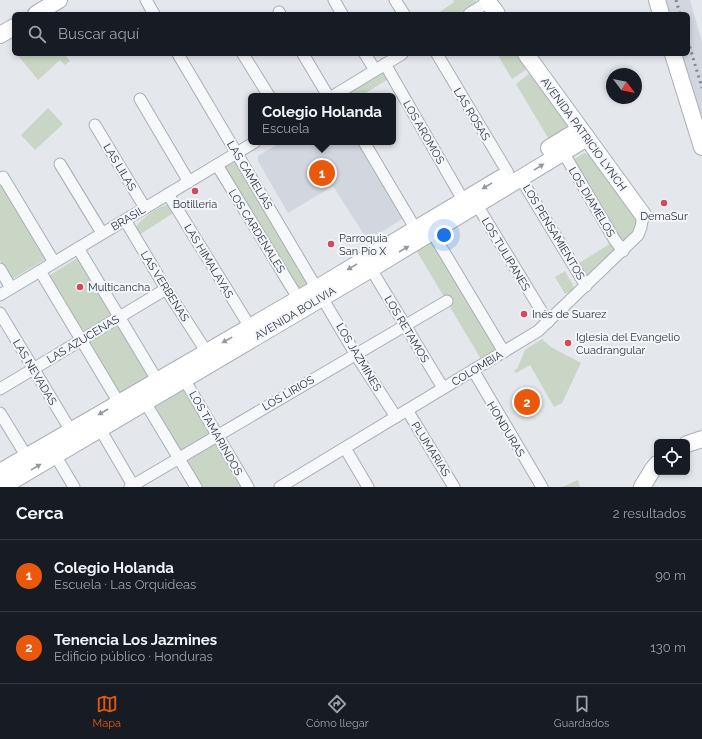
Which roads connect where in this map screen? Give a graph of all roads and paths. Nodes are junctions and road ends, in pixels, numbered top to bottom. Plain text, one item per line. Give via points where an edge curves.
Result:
1 (59, 0) edge
2 (146, 0) edge
3 (334, 0) edge
4 (395, 0) edge
5 (657, 0) edge
6 (490, 5) edge
7 (39, 12) edge
8 (153, 12) edge
9 (341, 12) edge
10 (403, 12) edge
11 (474, 12) edge
12 (660, 12) edge
13 (179, 56) edge
14 (244, 56) edge
15 (304, 56) edge
16 (366, 56) edge
17 (399, 56) edge
18 (437, 56) edge
19 (527, 56) edge
20 (674, 56) edge
21 (385, 64) junction
22 (375, 70) junction
23 (267, 93) edge
24 (332, 93) edge
25 (339, 93) edge
26 (140, 99) dead end
27 (95, 125) dead end
28 (584, 133) junction
29 (250, 145) edge
30 (366, 145) edge
31 (702, 147) edge
32 (563, 152) junction
33 (237, 153) junction
34 (60, 164) dead end
35 (216, 165) junction
36 (515, 176) junction
37 (0, 179) edge
38 (189, 182) junction
39 (168, 194) junction
40 (470, 203) junction
41 (144, 208) junction
42 (643, 215) joint
43 (125, 220) junction
44 (415, 228) junction
45 (432, 232) junction
46 (102, 234) junction
47 (78, 248) junction
48 (623, 251) junction
49 (54, 262) junction
50 (0, 269) edge
51 (370, 269) junction
52 (40, 271) junction
53 (586, 286) junction
54 (12, 288) junction
55 (166, 289) junction
56 (320, 292) junction
57 (0, 295) edge
58 (298, 298) junction
59 (446, 301) dead end
60 (0, 313) edge
61 (119, 317) junction
62 (548, 322) junction
63 (404, 325) junction
64 (250, 327) junction
65 (81, 340) junction
66 (206, 351) junction
67 (504, 352) junction
68 (356, 355) junction
69 (34, 369) junction
70 (472, 370) junction
71 (184, 379) junction
72 (157, 380) junction
73 (443, 388) junction
74 (0, 389) edge
75 (146, 402) junction
76 (119, 403) junction
77 (407, 410) junction
78 (0, 413) edge
79 (396, 417) junction
80 (100, 429) junction
81 (71, 431) junction
82 (217, 435) junction
83 (702, 440) edge
84 (690, 443) edge
85 (345, 448) junction
86 (27, 456) junction
87 (55, 456) junction
88 (178, 458) junction
89 (654, 467) edge
90 (6, 482) edge
91 (133, 486) edge
92 (74, 487) edge
93 (196, 487) edge
94 (248, 487) edge
95 (280, 487) edge
96 (368, 487) edge
97 (454, 487) edge
98 (542, 487) edge
99 (642, 487) edge

1 - 7 street
2 - 8 street
3 - 9 street
4 - 10 street
5 - 12 street
6 - 11 street
13 - 33 street, LAS CAMELIAS
14 - 23 street
15 - 24 street
16 - 22 street
17 - 21 street
18 - 36 street, LAS ROSAS
19 - 28 street, AVENIDA PATRICIO LYNCH
20 - 31 street
21 - 22 street
21 - 40 street, LOS AROMOS
22 - 25 street
26 - 38 street
27 - 41 street, LAS LILAS
28 - 32 street, AVENIDA BOLIVIA
28 - 36 street, AVENIDA BOLIVIA
28 - 42 street, AVENIDA PATRICIO LYNCH
29 - 33 street, BRASIL
30 - 44 street
36 -> 32 street, AVENIDA BOLIVIA
32 - 48 street, LOS DIAMELOS
33 - 35 street, BRASIL
33 - 56 street, LAS CAMELIAS
34 - 46 street
35 - 38 street, BRASIL
35 - 58 street, LOS CARDENALES
36 - 40 street, AVENIDA BOLIVIA
36 - 53 street, LOS PENSAMIENTOS
37 - 49 street via 3,177
38 - 39 street, BRASIL
39 - 41 street, BRASIL
39 - 64 street, LAS HIMALAYAS
40 - 44 street, AVENIDA BOLIVIA
40 - 45 street, AVENIDA BOLIVIA
40 - 62 street, LOS TULIPANES
41 - 43 street, BRASIL
42 - 48 street, COLOMBIA via 638,235
43 - 46 street, BRASIL
43 - 55 street, LAS VERBENAS
44 -> 56 street, AVENIDA BOLIVIA
51 -> 45 street, AVENIDA BOLIVIA
45 - 67 street
46 - 47 street, BRASIL
47 - 49 street, BRASIL
47 - 61 street
48 - 53 street, COLOMBIA
49 - 52 street, BRASIL
50 - 54 street
51 - 56 street, AVENIDA BOLIVIA
51 - 63 street, LOS RETAMOS
52 - 54 street, BRASIL
52 - 65 street
53 - 62 street, COLOMBIA
54 - 57 street, BRASIL
55 - 61 street, LAS AZUCENAS
55 - 66 street, LAS VERBENAS
56 - 58 street, AVENIDA BOLIVIA
56 - 68 street, LOS JAZMINES
56 - 71 street, AVENIDA BOLIVIA
58 - 64 street, AVENIDA BOLIVIA
59 - 63 street, LOS LIRIOS
60 - 69 street, LAS NEVADAS
61 - 65 street, LAS AZUCENAS
61 - 72 street
62 - 67 street, COLOMBIA
63 - 68 street, LOS LIRIOS
63 - 73 street, LOS RETAMOS
64 -> 66 street, AVENIDA BOLIVIA
65 - 69 street, LAS AZUCENAS
65 - 76 street
66 - 72 street, AVENIDA BOLIVIA
67 - 70 street, COLOMBIA
68 - 79 street, LOS JAZMINES
68 - 82 street, LOS LIRIOS
69 - 74 street, LAS AZUCENAS
69 - 81 street, LAS NEVADAS
70 - 73 street, COLOMBIA
70 - 98 street, HONDURAS
71 - 75 street, AVENIDA BOLIVIA
71 - 82 street, LOS TAMARINDOS
72 - 76 street, AVENIDA BOLIVIA
73 - 77 street, COLOMBIA
75 - 80 street, AVENIDA BOLIVIA
75 - 88 street
76 -> 81 street, AVENIDA BOLIVIA
77 - 79 street, COLOMBIA
77 - 97 street, PLUMARIAS
78 - 86 street
79 - 85 street, COLOMBIA
80 - 87 street, AVENIDA BOLIVIA
80 - 91 street
81 - 86 street, AVENIDA BOLIVIA
82 - 88 street, LOS LIRIOS
82 - 94 street, LOS TAMARINDOS
83 - 84 street
85 - 95 street, COLOMBIA
85 - 96 street
86 - 90 street, AVENIDA BOLIVIA
90 -> 87 street, AVENIDA BOLIVIA
87 - 92 street
88 - 91 street, LOS LIRIOS
88 - 93 street
89 - 99 street

